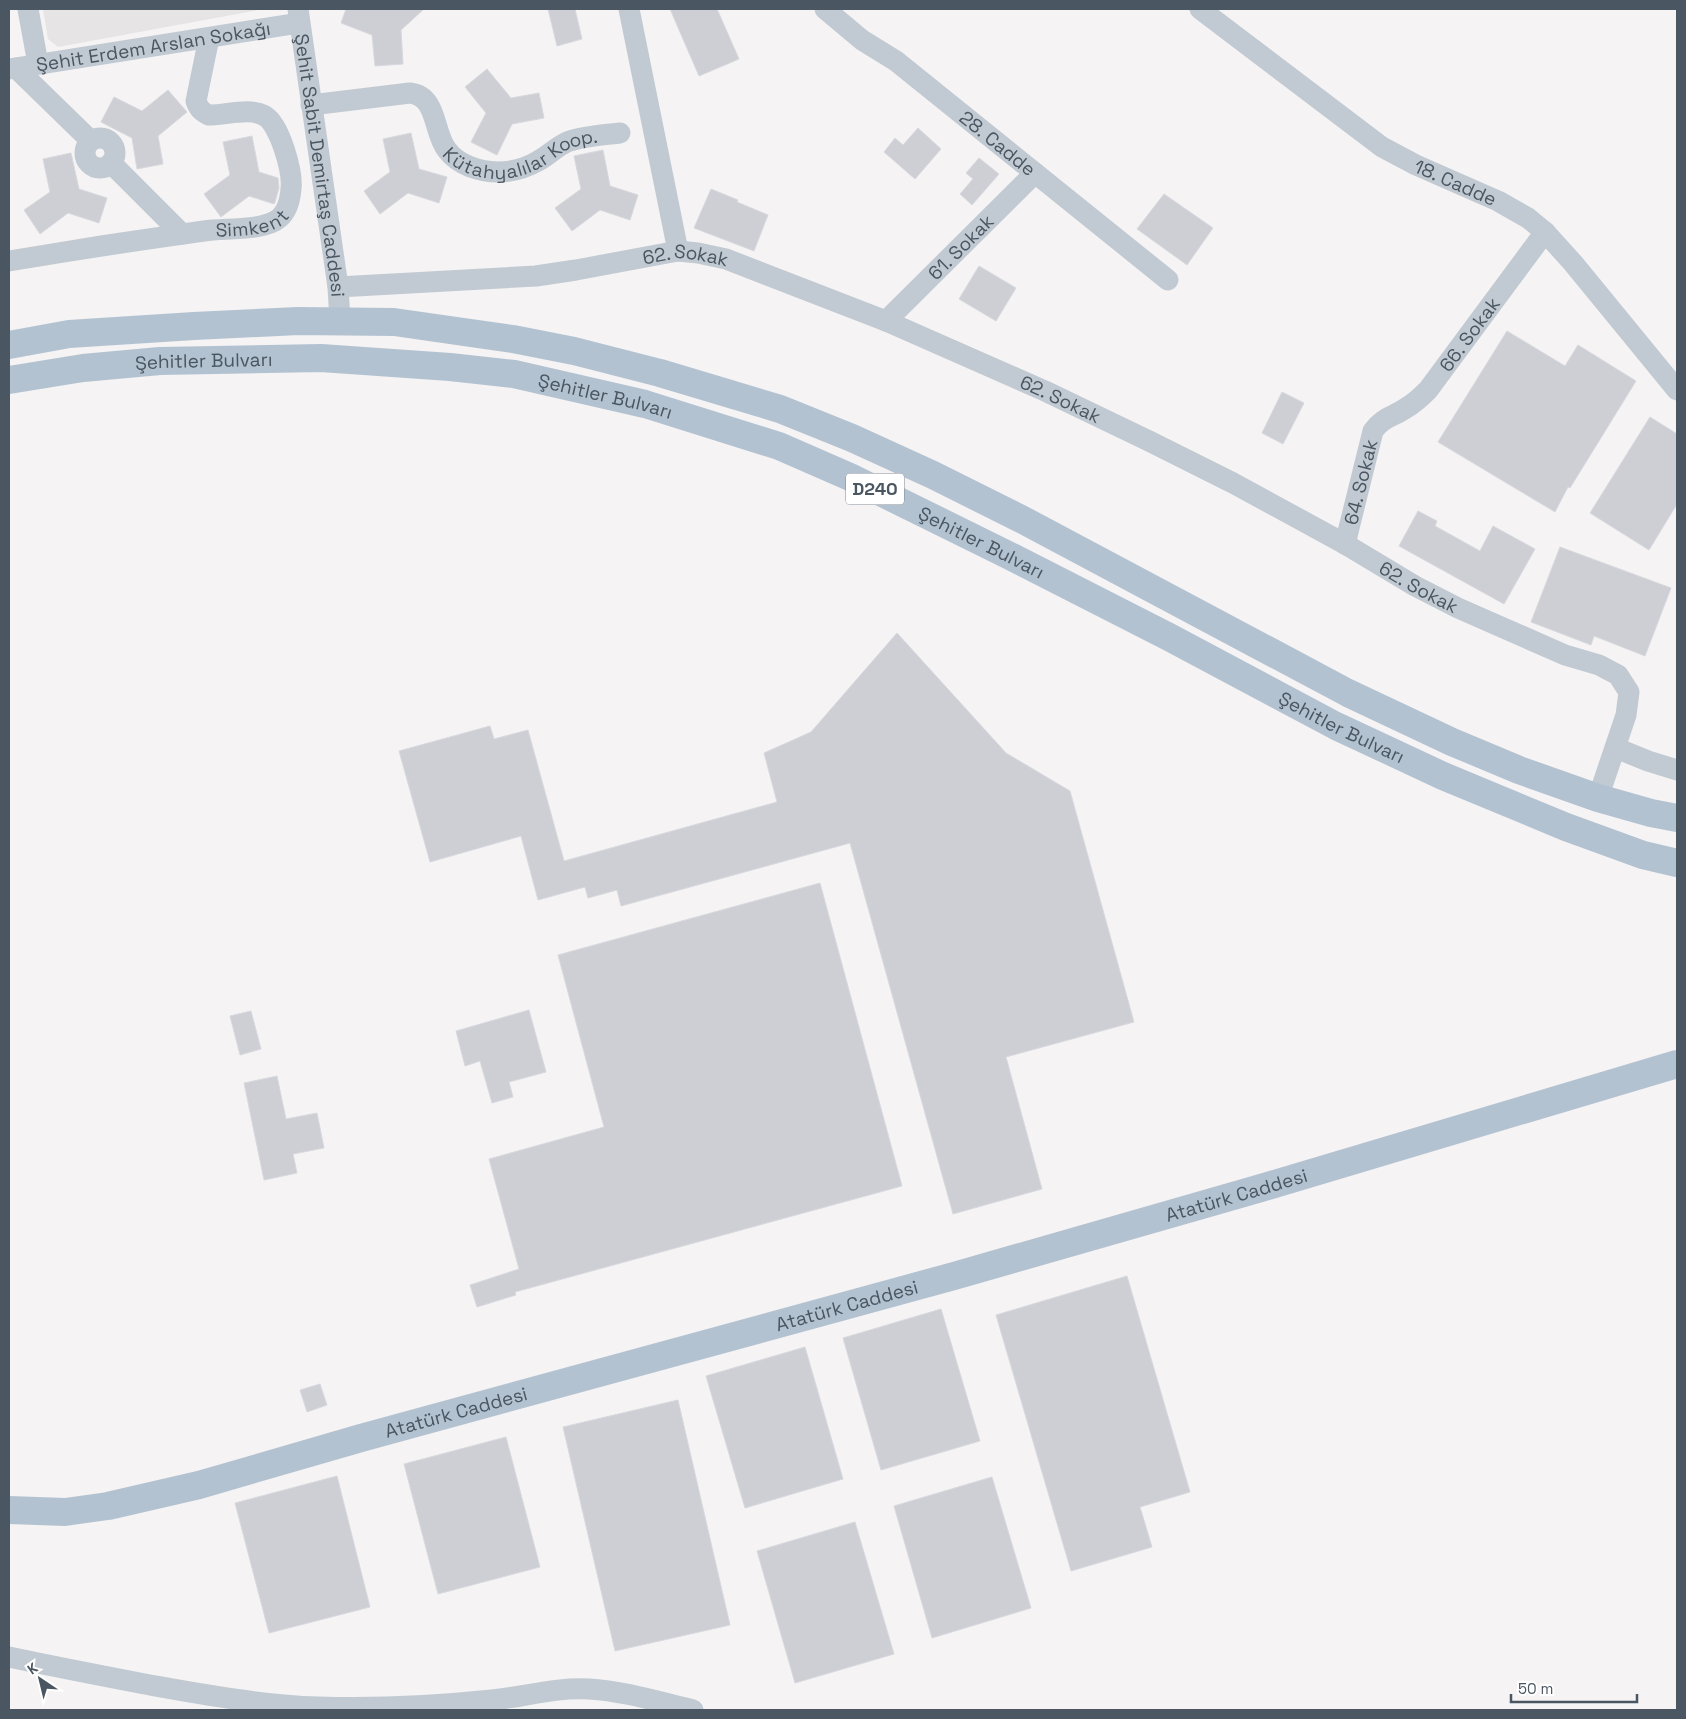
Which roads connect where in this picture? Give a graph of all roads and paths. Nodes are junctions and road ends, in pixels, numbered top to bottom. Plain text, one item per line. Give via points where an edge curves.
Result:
1 (28, 9) edge
2 (629, 9) edge
3 (825, 9) edge
4 (1200, 9) edge
5 (298, 16) edge
6 (209, 38) junction
7 (38, 64) junction
8 (12, 68) edge
9 (311, 105) junction
10 (620, 133) dead end
11 (1035, 173) junction
12 (1545, 232) junction
13 (182, 234) junction
14 (678, 251) junction
15 (9, 261) edge
16 (1168, 280) dead end
17 (338, 288) junction
18 (340, 321) junction
19 (886, 321) junction
20 (9, 344) edge
21 (9, 380) edge
22 (1677, 390) edge
23 (1380, 422) joint
24 (1345, 544) junction
25 (1616, 748) junction
26 (1677, 770) edge
27 (1598, 798) junction
28 (1677, 818) edge
29 (1677, 863) edge
30 (1677, 1064) edge
31 (9, 1510) edge
32 (9, 1657) edge
33 (423, 1709) edge
34 (693, 1710) edge

1 - 7 street
2 - 14 street
3 - 11 street, 28. Cadde via 862,40 896,61
4 - 12 street, 18. Cadde via 1382,147 1515,210
5 - 6 street, Şehit Erdem Arslan Sokağı
5 - 9 street, Şehit Sabit Demirtaş Caddesi
6 - 7 street, Şehit Erdem Arslan Sokağı
6 - 13 street, Simkent via 196,101 198,108 210,115 254,112 272,121 284,149 291,188 285,213 276,221 263,226
7 - 8 street, Şehit Erdem Arslan Sokağı
8 - 13 street via 91,141 85,155 89,164 98,168 111,163
9 - 10 street, Kütahyalılar Koop. via 418,94 427,102 441,140 457,160 474,168 498,172 517,170 538,161 566,142
9 - 17 street, Şehit Sabit Demirtaş Caddesi
11 - 16 street, 28. Cadde
11 - 19 street, 61. Sokak
12 - 22 street, 18. Cadde
12 - 23 street, 66. Sokak via 1428,390 1406,409
13 - 15 street, Simkent
14 - 17 street, 62. Sokak via 536,276
14 - 19 street, 62. Sokak via 726,259
17 - 18 street, Şehit Sabit Demirtaş Caddesi
18 - 20 main road, Şehitler Bulvarı / D240 via 69,334
18 - 27 main road, Şehitler Bulvarı / D240 via 403,323 574,351 780,409 852,438 1023,520 1348,693 1518,770
19 - 24 street, 62. Sokak via 988,364 1149,441
21 - 29 main road, Şehitler Bulvarı / D240 via 83,368 160,361 321,358 514,374 646,404 779,446 850,476 1008,554 1336,726 1443,776 1566,827 1643,855
23 - 24 street, 64. Sokak via 1373,431
24 - 25 street, 62. Sokak via 1458,608 1618,675 1629,692
25 - 26 street
25 - 27 street, 62. Sokak
27 - 28 main road, Şehitler Bulvarı / D240
30 - 31 main road, Atatürk Caddesi via 1262,1188 190,1488 90,1509 65,1512
32 - 33 street via 246,1701 318,1707
33 - 34 street via 581,1689 639,1697

